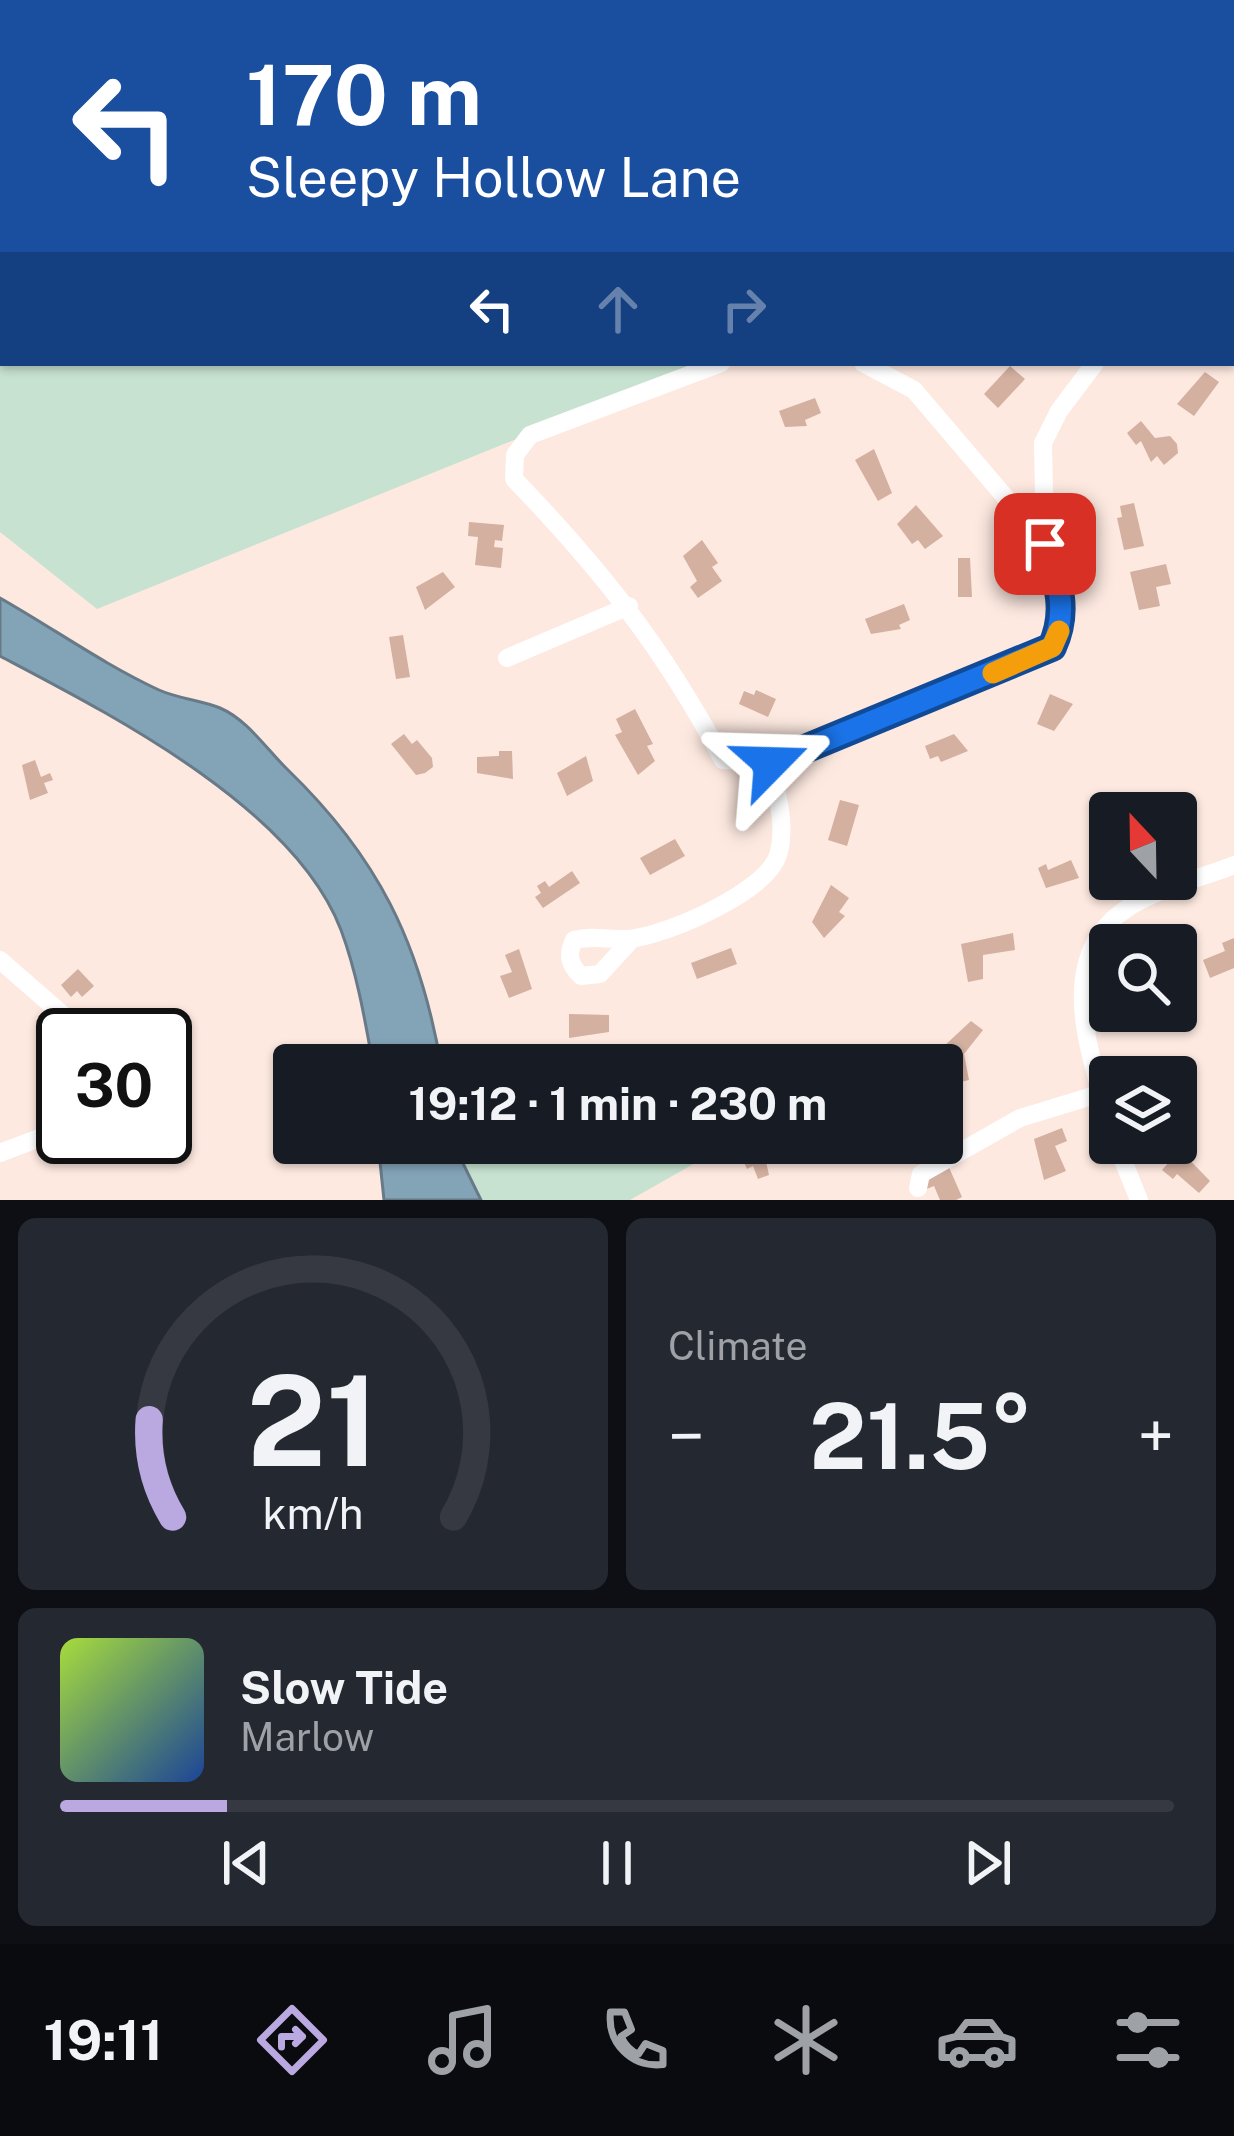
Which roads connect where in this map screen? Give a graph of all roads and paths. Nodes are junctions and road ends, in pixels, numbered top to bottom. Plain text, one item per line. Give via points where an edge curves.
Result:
1 (713, 366) edge
2 (869, 366) edge
3 (1093, 366) edge
4 (1045, 544) junction
5 (628, 606) junction
6 (507, 658) dead end
7 (771, 763) junction
8 (1234, 865) edge
9 (632, 939) dead end
10 (0, 959) edge
11 (55, 1008) edge
12 (1093, 1056) edge
13 (1089, 1097) edge
14 (36, 1140) edge
15 (0, 1154) edge
16 (1124, 1164) edge
17 (918, 1188) dead end
18 (1138, 1200) edge

1 - 5 street via 530,435 514,455 514,479
2 - 4 street via 914,390
3 - 4 street via 1043,442
4 - 7 street via 1062,606 1052,647
5 - 6 street
5 - 7 street via 674,669 723,760
7 - 9 street via 780,818 778,855 768,872 730,900
8 - 12 street via 1130,906 1106,926 1090,954 1081,1006
10 - 11 street
13 - 17 street via 1020,1118 938,1162 921,1174
14 - 15 street
16 - 18 street

